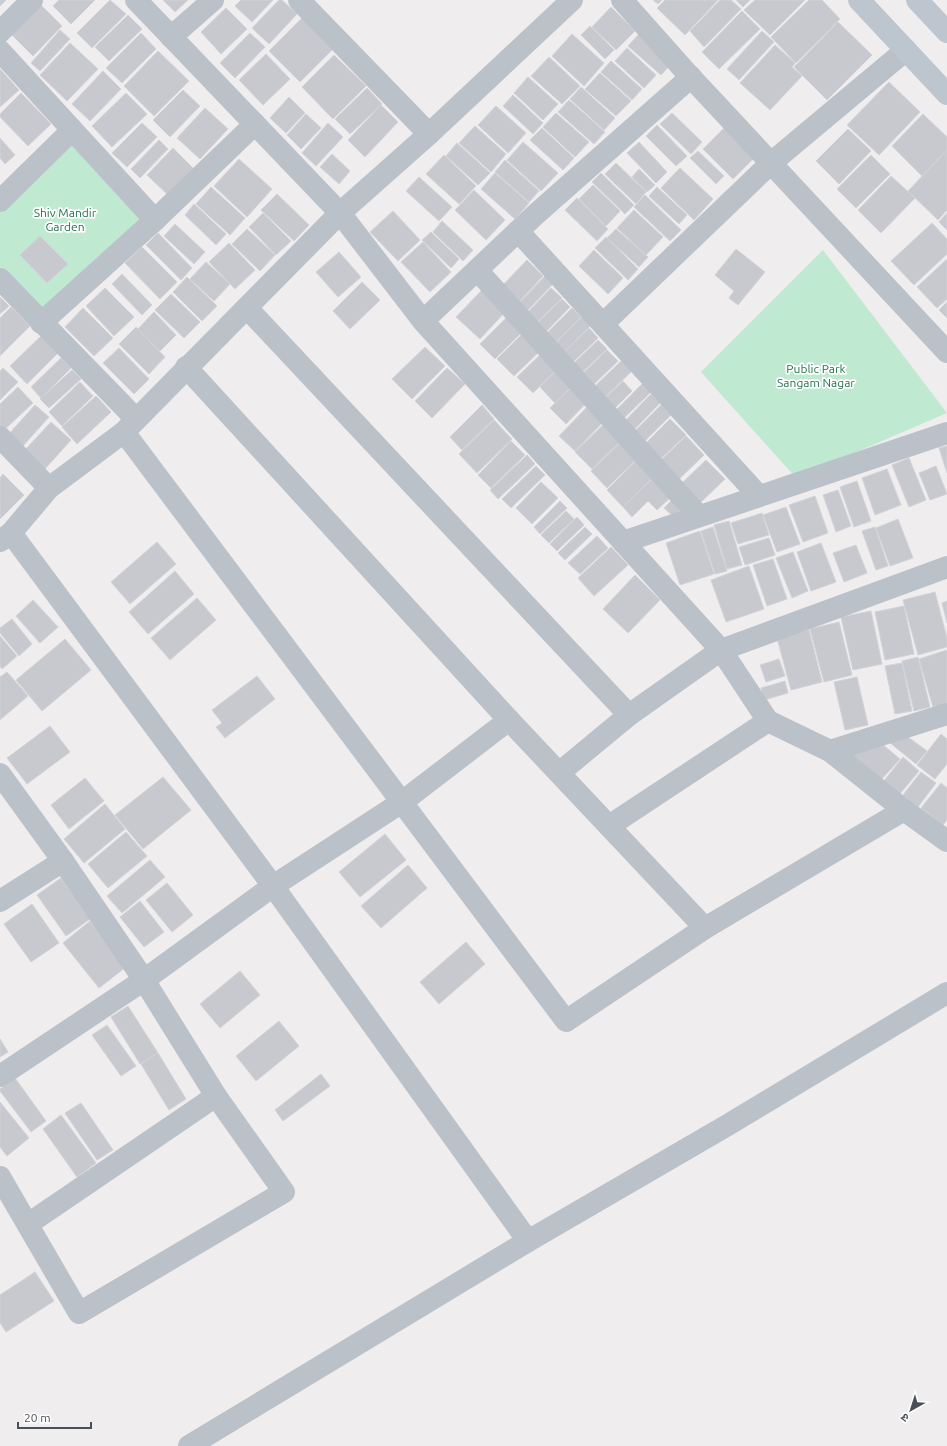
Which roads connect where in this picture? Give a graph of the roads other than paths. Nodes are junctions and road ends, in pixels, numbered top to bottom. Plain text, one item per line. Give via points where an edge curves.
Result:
1 (32, 0) edge
2 (136, 0) edge
3 (213, 0) edge
4 (298, 0) edge
5 (572, 0) edge
6 (622, 0) edge
7 (859, 0) edge
8 (917, 0) edge
9 (0, 32) edge
10 (947, 32) edge
11 (171, 36) junction
12 (906, 50) junction
13 (0, 51) edge
14 (690, 77) junction
15 (947, 94) edge
16 (255, 124) junction
17 (72, 130) junction
18 (429, 134) junction
19 (771, 163) junction
20 (0, 201) edge
21 (340, 213) junction
22 (155, 220) junction
23 (518, 231) junction
24 (477, 270) junction
25 (0, 279) edge
26 (247, 308) junction
27 (423, 321) junction
28 (41, 323) junction
29 (603, 324) junction
30 (947, 352) edge
31 (186, 367) junction
32 (130, 426) junction
33 (947, 433) edge
34 (0, 437) edge
35 (49, 488) junction
36 (758, 496) junction
37 (699, 516) junction
38 (6, 537) edge
39 (623, 542) junction
40 (947, 567) edge
41 (721, 650) junction
42 (947, 714) edge
43 (629, 715) junction
44 (509, 720) junction
45 (768, 721) junction
46 (830, 751) junction
47 (559, 773) junction
48 (0, 774) edge
49 (402, 802) junction
50 (904, 810) junction
51 (609, 826) junction
52 (946, 838) edge
53 (63, 861) junction
54 (273, 886) junction
55 (0, 901) edge
56 (705, 928) junction
57 (144, 980) junction
58 (947, 993) edge
59 (0, 1076) edge
60 (216, 1096) junction
61 (0, 1176) edge
62 (28, 1224) junction
63 (528, 1241) junction
64 (189, 1446) edge

1 - 9 street
2 - 11 street
3 - 11 street
4 - 18 street
5 - 18 street
6 - 14 street
7 - 12 street
8 - 10 street
11 - 16 street
12 - 15 street
12 - 19 street
13 - 17 street
14 - 19 street
14 - 23 street
16 - 21 street
16 - 22 street
17 - 20 street
17 - 22 street
18 - 21 street
19 - 29 street
19 - 30 street
21 - 26 street
21 - 27 street
22 - 28 street
23 - 24 street
23 - 29 street
24 - 27 street
24 - 37 street
25 - 28 street
26 - 31 street
26 - 43 street
27 - 39 street
28 - 32 street
29 - 36 street
31 - 32 street
31 - 44 street
32 - 35 street
32 - 49 street
33 - 36 street
34 - 35 street
35 - 38 street
36 - 37 street
37 - 39 street
38 - 54 street
39 - 41 street
40 - 41 street
41 - 43 street
41 - 45 street
42 - 46 street
43 - 47 street
44 - 47 street
44 - 49 street
45 - 46 street
45 - 51 street
46 - 50 street
47 - 51 street
48 - 53 street
49 - 54 street
49 - 56 street via 566,1021
50 - 52 street
50 - 56 street
51 - 56 street
53 - 55 street
53 - 57 street
54 - 57 street
54 - 63 street
57 - 59 street
57 - 60 street
58 - 63 street
60 - 62 street
60 - 62 street via 284,1192 79,1313
61 - 62 street
63 - 64 street

